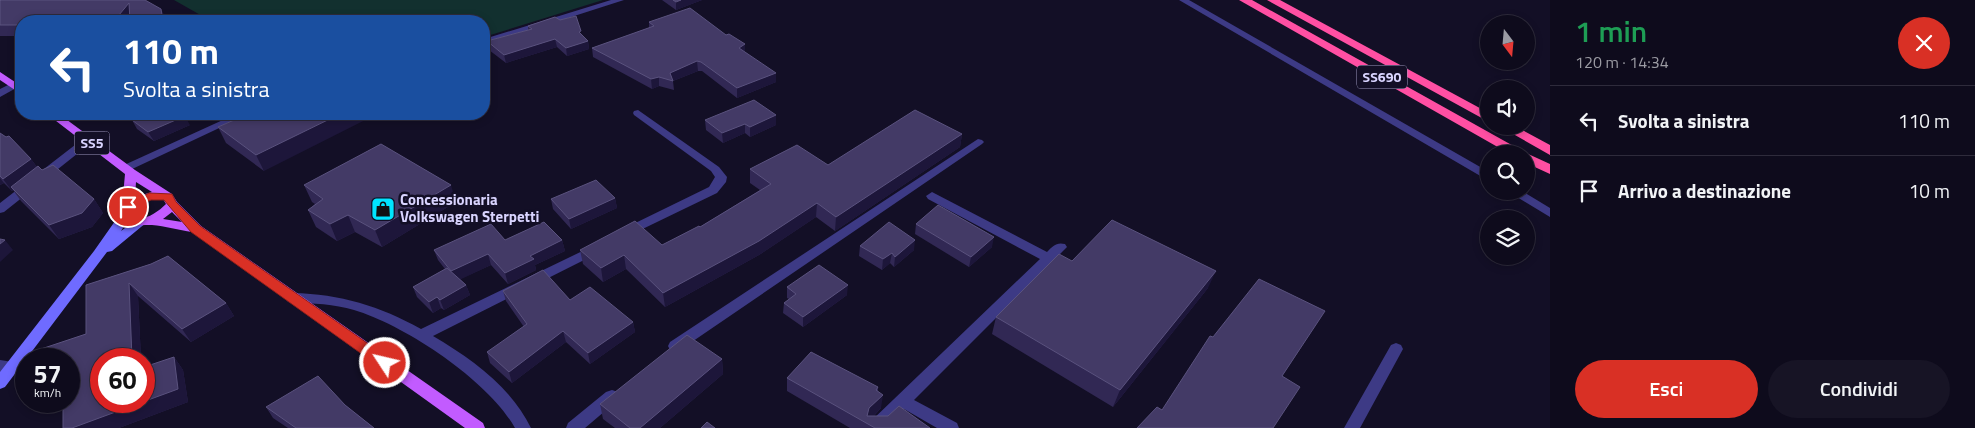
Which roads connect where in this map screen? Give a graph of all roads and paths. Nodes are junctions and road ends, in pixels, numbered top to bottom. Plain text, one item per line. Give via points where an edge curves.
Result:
1 (620, 0) edge
2 (1183, 0) edge
3 (1244, 0) edge
4 (1272, 0) edge
5 (490, 40) edge
6 (0, 75) edge
7 (15, 86) edge
8 (15, 89) edge
9 (0, 94) edge
10 (638, 112) dead end
11 (1480, 113) edge
12 (60, 120) edge
13 (232, 120) edge
14 (1521, 135) edge
15 (88, 140) junction
16 (978, 142) dead end
17 (1504, 145) edge
18 (1550, 151) edge
19 (1535, 162) edge
20 (129, 170) junction
21 (1550, 170) edge
22 (1480, 172) edge
23 (932, 196) dead end
24 (168, 200) junction
25 (1528, 200) edge
26 (0, 209) edge
27 (126, 212) junction
28 (1550, 213) edge
29 (145, 221) junction
30 (196, 229) junction
31 (100, 254) junction
32 (293, 298) junction
33 (420, 336) junction
34 (1396, 349) dead end
35 (665, 353) edge
36 (7, 366) edge
37 (0, 384) edge
38 (623, 387) edge
39 (903, 401) junction
40 (477, 428) edge
41 (523, 428) edge
42 (574, 428) edge
43 (875, 428) edge
44 (950, 428) edge
45 (1352, 428) edge

1 - 5 street
2 - 22 street
3 - 17 highway, SS690
4 - 11 highway, SS690
6 - 7 main road
8 - 9 street
10 - 33 street via 715,169 721,177 713,190
12 - 15 main road, SS5
13 - 20 street
14 - 18 highway
15 - 20 main road, SS5
15 - 26 street
16 - 35 street
19 - 21 highway
20 - 24 main road, SS5
20 - 27 main road
23 - 39 street via 1055,252
24 - 27 main road via 149,196
24 - 29 main road via 165,212
24 - 30 main road, SS5
25 - 28 street
27 - 29 main road, SS5 via 129,221
27 - 31 street
29 - 30 main road, SS5
29 - 31 street
30 - 32 main road, SS5
31 - 36 street
32 - 33 street via 363,307
32 - 40 main road, SS5
33 - 41 street via 454,356 482,378 510,406
34 - 45 street
36 - 37 street
38 - 42 street
39 - 43 street
39 - 44 street

